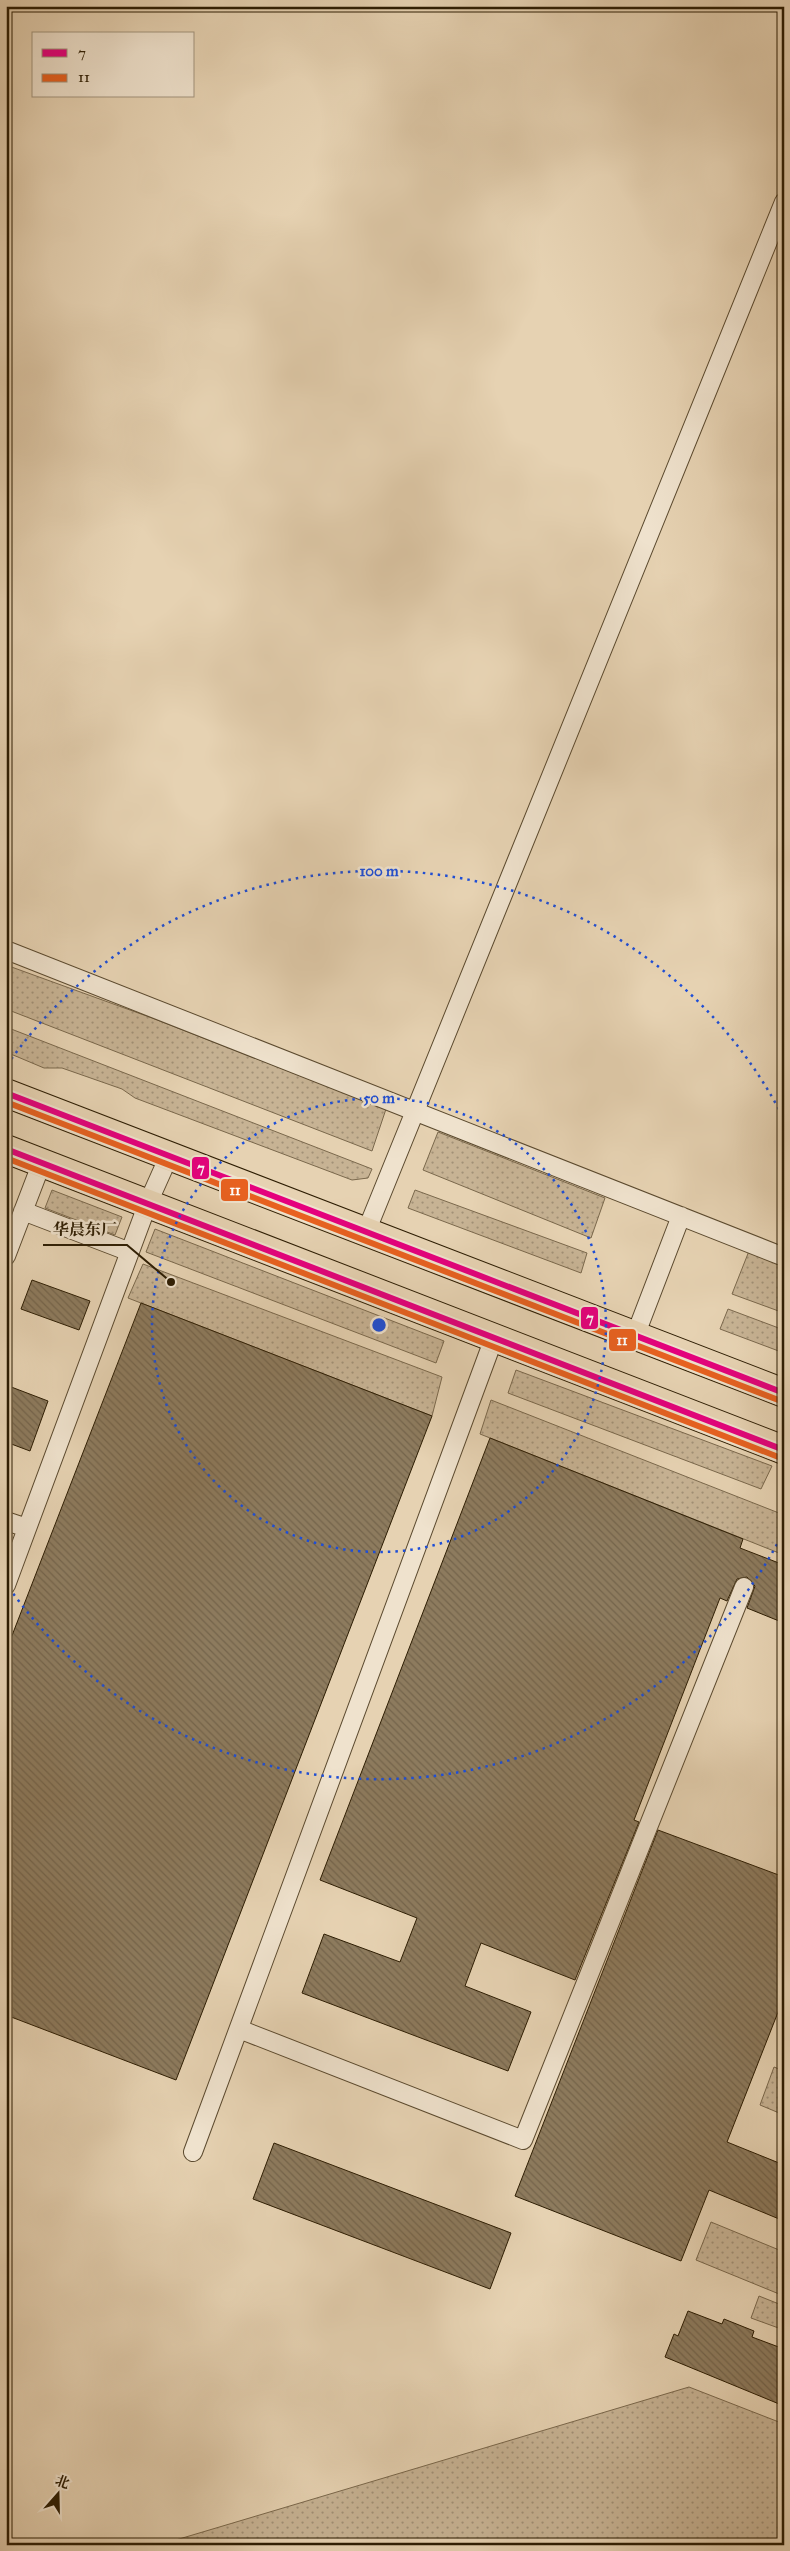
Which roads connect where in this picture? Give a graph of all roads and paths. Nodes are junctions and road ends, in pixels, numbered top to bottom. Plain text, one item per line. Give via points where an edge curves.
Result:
1 (784, 202) edge
2 (6, 950) edge
3 (6, 1093) edge
4 (413, 1112) junction
5 (6, 1149) edge
6 (169, 1156) junction
7 (42, 1162) junction
8 (148, 1203) junction
9 (23, 1211) junction
10 (681, 1216) junction
11 (366, 1232) junction
12 (130, 1252) junction
13 (6, 1256) edge
14 (784, 1257) edge
15 (635, 1336) junction
16 (494, 1338) junction
17 (784, 1393) edge
18 (784, 1450) edge
19 (6, 1521) edge
20 (27, 1528) junction
21 (6, 1585) edge
22 (744, 1587) dead end
23 (239, 2029) junction
24 (193, 2152) dead end

1 - 4 lane
2 - 4 lane
3 - 6 main road
4 - 10 lane
4 - 11 lane
5 - 7 main road
6 - 8 lane
6 - 11 main road
7 - 8 main road
7 - 9 lane
8 - 12 lane
8 - 16 main road
9 - 12 lane
9 - 13 lane
10 - 14 lane
10 - 15 lane
11 - 15 main road
12 - 20 lane
15 - 17 main road
16 - 18 main road
16 - 23 lane
19 - 20 lane
20 - 21 lane
22 - 23 lane via 523,2140
23 - 24 lane

